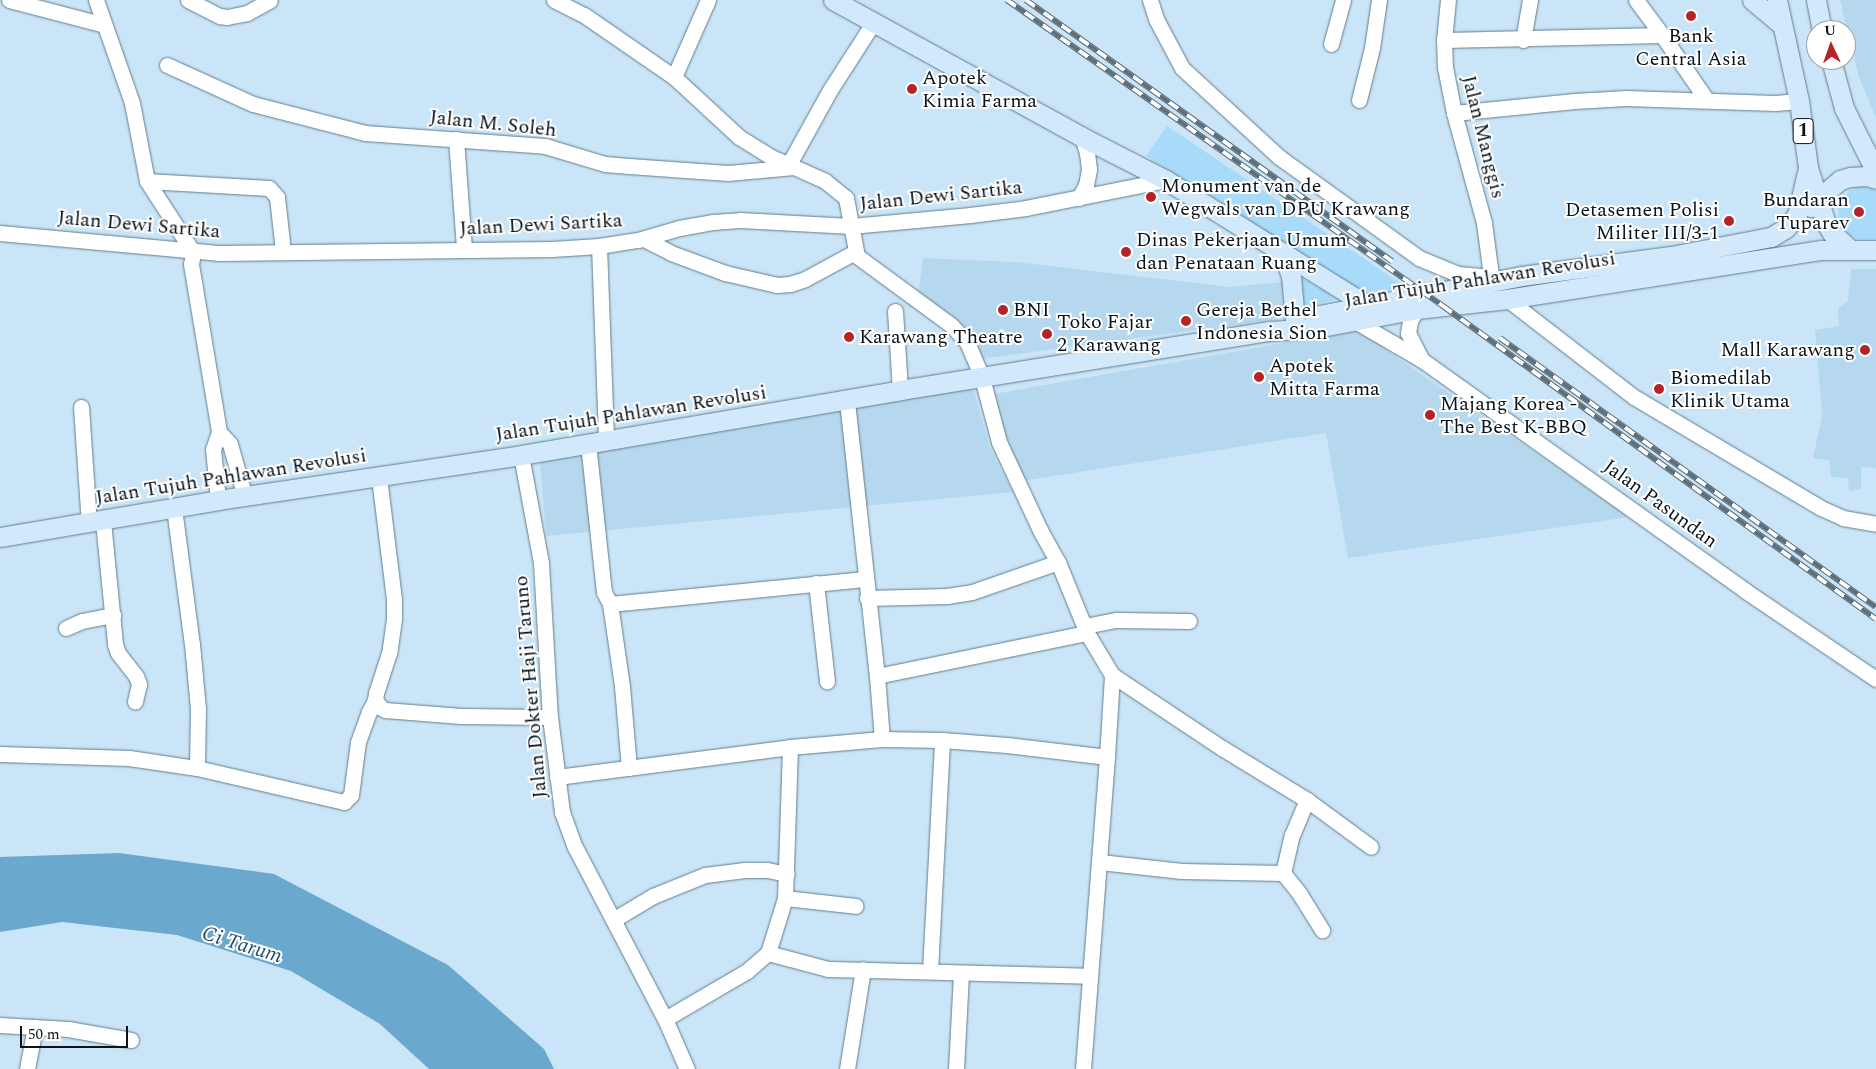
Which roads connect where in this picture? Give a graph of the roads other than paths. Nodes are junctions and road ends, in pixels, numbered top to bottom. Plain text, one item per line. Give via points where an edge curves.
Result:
1 (9, 0) edge
2 (96, 0) edge
3 (188, 0) edge
4 (270, 0) edge
5 (554, 0) edge
6 (708, 0) edge
7 (833, 0) edge
8 (1150, 0) edge
9 (1343, 0) edge
10 (1379, 0) edge
11 (1448, 0) edge
12 (1530, 0) edge
13 (1636, 0) edge
14 (1752, 0) edge
15 (1777, 0) edge
16 (1816, 0) edge
17 (1820, 20) edge
18 (873, 23) junction
19 (104, 25) junction
20 (1782, 25) junction
21 (1662, 35) junction
22 (1444, 40) junction
23 (1523, 40) junction
24 (1330, 44) dead end
25 (167, 66) dead end
26 (1834, 70) edge
27 (674, 77) junction
28 (1359, 100) dead end
29 (1706, 100) junction
30 (1799, 100) junction
31 (1454, 113) junction
32 (1082, 137) junction
33 (456, 139) junction
34 (791, 165) junction
35 (1808, 168) junction
36 (1876, 172) edge
37 (1876, 179) edge
38 (1166, 180) junction
39 (147, 181) junction
40 (1080, 198) junction
41 (1819, 205) junction
42 (1797, 215) junction
43 (850, 226) junction
44 (0, 233) edge
45 (644, 238) junction
46 (599, 246) junction
47 (464, 249) junction
48 (1851, 250) junction
49 (1876, 250) edge
50 (284, 251) junction
51 (193, 252) junction
52 (855, 252) junction
53 (1284, 255) junction
54 (1492, 280) junction
55 (1506, 300) junction
56 (1367, 305) junction
57 (1417, 309) junction
58 (895, 311) dead end
59 (1295, 320) junction
60 (1355, 321) junction
61 (1269, 331) junction
62 (1422, 360) junction
63 (973, 380) junction
64 (900, 390) junction
65 (847, 401) junction
66 (81, 407) dead end
67 (219, 432) junction
68 (597, 442) junction
69 (521, 455) junction
70 (379, 476) junction
71 (245, 497) junction
72 (218, 500) junction
73 (174, 508) junction
74 (96, 522) junction
75 (1876, 524) edge
76 (0, 538) edge
77 (1058, 562) junction
78 (865, 579) junction
79 (816, 582) junction
80 (867, 598) junction
81 (610, 604) junction
82 (113, 615) junction
83 (1189, 620) dead end
84 (66, 628) dead end
85 (1086, 630) junction
86 (1112, 675) junction
87 (877, 676) junction
88 (1876, 679) edge
89 (826, 681) dead end
90 (375, 700) junction
91 (135, 702) dead end
92 (550, 717) junction
93 (882, 739) junction
94 (942, 740) junction
95 (790, 747) junction
96 (0, 754) edge
97 (1107, 757) junction
98 (197, 768) junction
99 (629, 768) junction
100 (557, 777) junction
101 (1307, 800) junction
102 (1371, 847) dead end
103 (1100, 862) junction
104 (1283, 873) junction
105 (787, 874) junction
106 (785, 898) junction
107 (856, 906) dead end
108 (613, 920) junction
109 (1322, 930) dead end
110 (768, 954) junction
111 (863, 969) junction
112 (930, 971) junction
113 (961, 973) junction
114 (1090, 976) junction
115 (666, 1018) junction
116 (0, 1025) edge
117 (35, 1027) junction
118 (131, 1040) dead end
119 (27, 1069) edge
120 (687, 1069) edge
121 (847, 1069) edge
122 (956, 1069) edge
123 (1083, 1069) edge

1 - 19 street
2 - 19 street
3 - 4 street via 227,17 247,13
5 - 27 street via 584,15
6 - 27 street
7 - 18 main road
8 - 54 street via 1156,19 1182,68 1279,157 1420,258 1458,274
9 - 24 street
10 - 28 street via 1372,48
11 - 22 street, Jalan Manggis
12 - 23 street
13 - 21 street
14 - 20 main road
15 - 20 main road, 1
16 - 17 main road
18 - 32 main road
18 - 34 street via 830,90
19 - 39 street via 132,103
20 - 30 main road, 1
21 - 23 street
21 - 29 street
22 - 23 street
22 - 31 street, Jalan Manggis via 1445,67
25 - 33 street, Jalan M. Soleh via 253,104 290,114 366,133
26 - 36 main road via 1844,108
27 - 34 street via 738,137 772,158
29 - 30 street via 1775,103
29 - 31 street via 1591,100
30 - 35 main road, 1
31 - 54 street, Jalan Manggis via 1484,223
32 - 38 main road
32 - 40 street via 1089,168
33 - 34 street, Jalan M. Soleh via 545,146 605,164 728,173
33 - 47 street
34 - 43 street, Jalan M. Soleh via 825,181 843,194
35 - 41 main road, 1
35 - 42 main road
37 - 41 main road via 1850,176 1840,180 1825,192
38 - 40 street, Jalan Dewi Sartika
38 - 53 main road
39 - 50 street via 270,188 277,197
39 - 51 street
40 - 43 street, Jalan Dewi Sartika via 1026,208
41 - 42 main road, Jalan Tujuh Pahlawan Revolusi
41 - 48 main road, 1 via 1832,233
42 - 54 main road, Jalan Tujuh Pahlawan Revolusi via 1786,228 1771,236 1742,243
43 - 45 street, Jalan Dewi Sartika via 740,220 679,228
43 - 52 street, Jalan M. Soleh
44 - 51 street, Jalan Dewi Sartika
45 - 46 street, Jalan Dewi Sartika
45 - 52 street via 671,253 725,273 777,285 805,279
46 - 47 street, Jalan Dewi Sartika
46 - 68 street
47 - 50 street, Jalan Dewi Sartika
48 - 49 main road, Jalan Tujuh Pahlawan Revolusi
48 - 55 main road, Jalan Tujuh Pahlawan Revolusi via 1821,250
50 - 51 street, Jalan Dewi Sartika
51 - 67 street via 191,264
52 - 63 street via 951,325 967,342
53 - 56 main road
53 - 59 main road via 1292,283
54 - 56 main road, Jalan Tujuh Pahlawan Revolusi
55 - 57 main road, Jalan Tujuh Pahlawan Revolusi
55 - 75 street via 1634,398 1821,508 1843,518
56 - 59 main road, Jalan Tujuh Pahlawan Revolusi
57 - 60 main road, Jalan Tujuh Pahlawan Revolusi
57 - 62 street, Jalan Pasundan via 1408,333
58 - 64 street
59 - 61 main road, Jalan Tujuh Pahlawan Revolusi
60 - 61 main road, Jalan Tujuh Pahlawan Revolusi via 1308,329
60 - 62 street, Jalan Pasundan
61 - 63 main road, Jalan Tujuh Pahlawan Revolusi
62 - 88 street, Jalan Pasundan via 1747,592
63 - 64 main road, Jalan Tujuh Pahlawan Revolusi
63 - 77 street via 1040,530
64 - 65 main road, Jalan Tujuh Pahlawan Revolusi
65 - 68 main road, Jalan Tujuh Pahlawan Revolusi
65 - 78 street
66 - 74 street
67 - 71 street via 230,444
67 - 72 street via 213,449
68 - 69 main road, Jalan Tujuh Pahlawan Revolusi
68 - 81 street via 604,592
69 - 70 main road, Jalan Tujuh Pahlawan Revolusi
69 - 92 street, Jalan Dokter Haji Taruno via 541,562
70 - 71 main road, Jalan Tujuh Pahlawan Revolusi
70 - 90 street via 394,619 389,653
71 - 72 main road, Jalan Tujuh Pahlawan Revolusi
72 - 73 main road, Jalan Tujuh Pahlawan Revolusi
73 - 74 main road, Jalan Tujuh Pahlawan Revolusi
73 - 98 street via 198,709
74 - 76 main road, Jalan Tujuh Pahlawan Revolusi
74 - 82 street
77 - 80 street via 972,592 947,596
77 - 85 street
78 - 79 street
78 - 80 street
79 - 81 street
79 - 89 street
80 - 87 street
81 - 99 street
82 - 84 street
82 - 91 street via 118,653 139,684
83 - 85 street via 1117,620
85 - 86 street
85 - 87 street
86 - 97 street
86 - 101 street
87 - 93 street
90 - 92 street via 386,710 424,714
90 - 98 street via 358,742 351,796 344,802
92 - 100 street, Jalan Dokter Haji Taruno
93 - 94 street
93 - 95 street
94 - 97 street
94 - 112 street
95 - 99 street
95 - 105 street
96 - 98 street via 129,758
97 - 103 street
99 - 100 street
100 - 108 street, Jalan Dokter Haji Taruno via 562,812 575,847
101 - 102 street
101 - 104 street via 1292,835
103 - 104 street via 1182,871
103 - 114 street
104 - 109 street
105 - 106 street
105 - 108 street via 745,870 705,875 653,896
106 - 107 street
106 - 110 street
108 - 115 street, Jalan Dokter Haji Taruno
110 - 111 street via 828,969
110 - 115 street via 747,971
111 - 112 street
111 - 121 street
112 - 113 street
113 - 114 street
113 - 122 street
114 - 123 street
115 - 120 street, Jalan Dokter Haji Taruno
116 - 117 street
117 - 118 street
117 - 119 street

